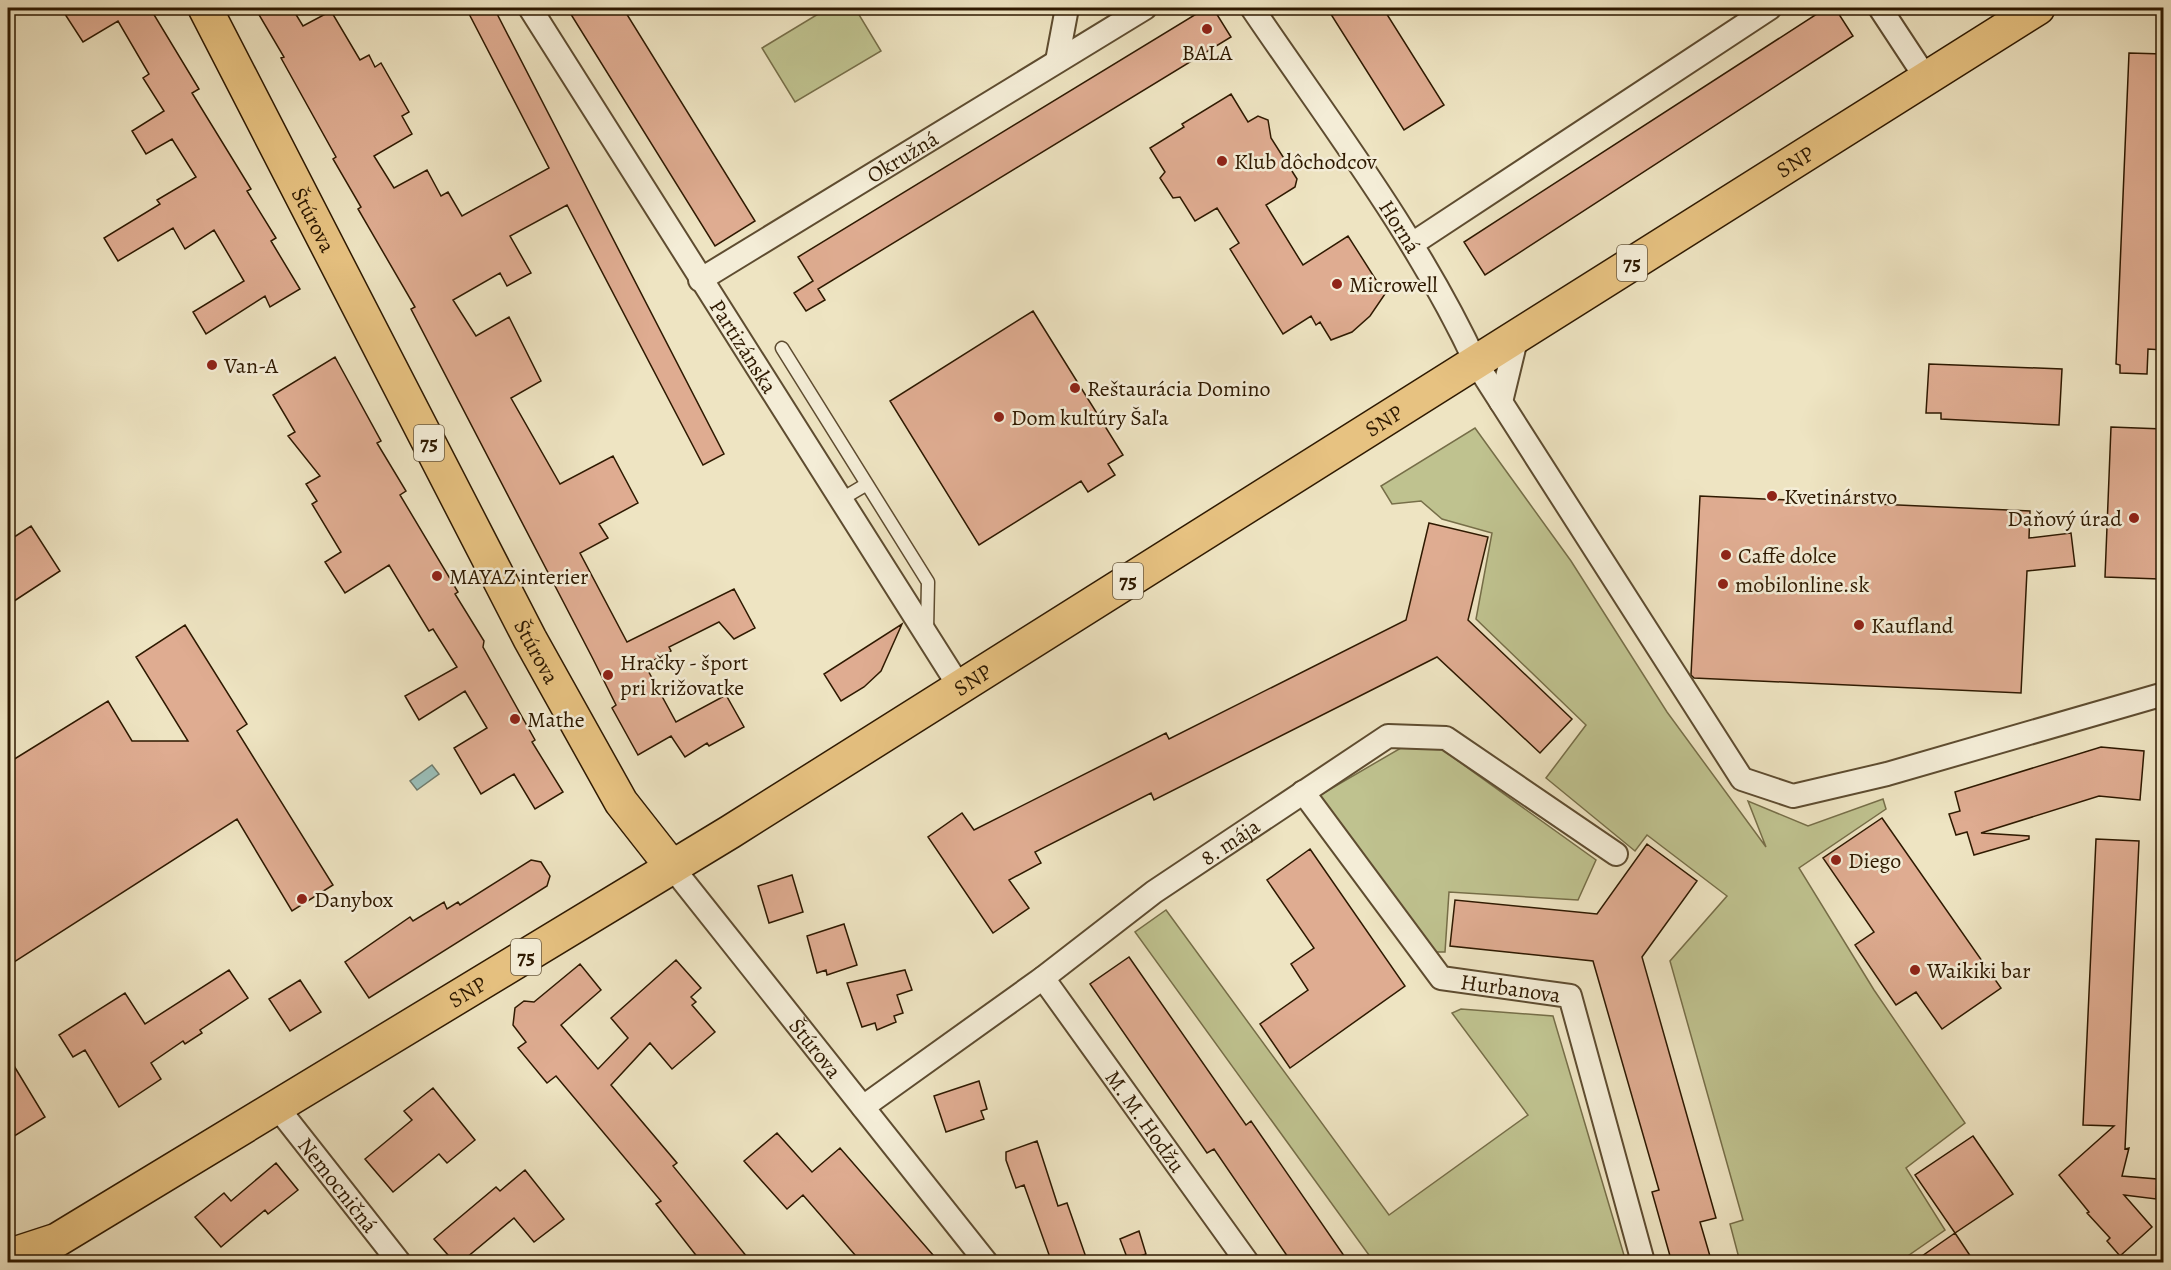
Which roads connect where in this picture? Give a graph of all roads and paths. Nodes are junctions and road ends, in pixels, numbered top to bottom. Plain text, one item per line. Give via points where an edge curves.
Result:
1 (206, 8) edge
2 (530, 8) edge
3 (1067, 8) edge
4 (1145, 8) edge
5 (1252, 8) edge
6 (1770, 8) edge
7 (1880, 8) edge
8 (2038, 8) edge
9 (2005, 16) edge
10 (1057, 61) junction
11 (1926, 78) junction
12 (1412, 244) junction
13 (700, 280) junction
14 (1517, 336) junction
15 (782, 348) dead end
16 (1476, 363) junction
17 (1502, 402) junction
18 (867, 484) junction
19 (840, 500) junction
20 (927, 635) junction
21 (959, 686) junction
22 (2163, 694) edge
23 (1304, 792) junction
24 (1616, 854) dead end
25 (672, 867) junction
26 (1043, 978) junction
27 (277, 1107) junction
28 (863, 1107) junction
29 (8, 1256) edge
30 (399, 1263) edge
31 (986, 1263) edge
32 (1247, 1263) edge
33 (1643, 1263) edge

1 - 25 main road, Štúrova / 75 via 530,639 621,802
2 - 13 street, Partizánska
3 - 10 street
4 - 10 street, Okružná
5 - 12 street, Horná
6 - 12 street
7 - 11 street
8 - 9 main road, SNP / 75
9 - 11 main road, SNP / 75
10 - 13 street, Okružná
11 - 14 main road, SNP / 75
12 - 16 street, Horná
13 - 19 street, Partizánska
14 - 16 main road, SNP / 75
14 - 17 street
15 - 18 lane
16 - 17 street, Horná
16 - 21 main road, SNP / 75
17 - 22 street, Horná via 1742,779 1793,796 1887,774
18 - 19 lane
18 - 20 lane via 928,582
19 - 20 street, Partizánska
20 - 21 street, Partizánska
21 - 25 main road, SNP / 75
23 - 24 street, 8. mája via 1388,736 1446,738
23 - 26 street, 8. mája via 1154,892
23 - 33 street, Hurbanova via 1441,978 1570,996
25 - 27 main road, SNP / 75
25 - 28 street, Štúrova
26 - 28 street, 8. mája
26 - 32 street, M. M. Hodžu
27 - 29 main road, SNP / 75 via 57,1240
27 - 30 street, Nemocničná
28 - 31 street, Štúrova

